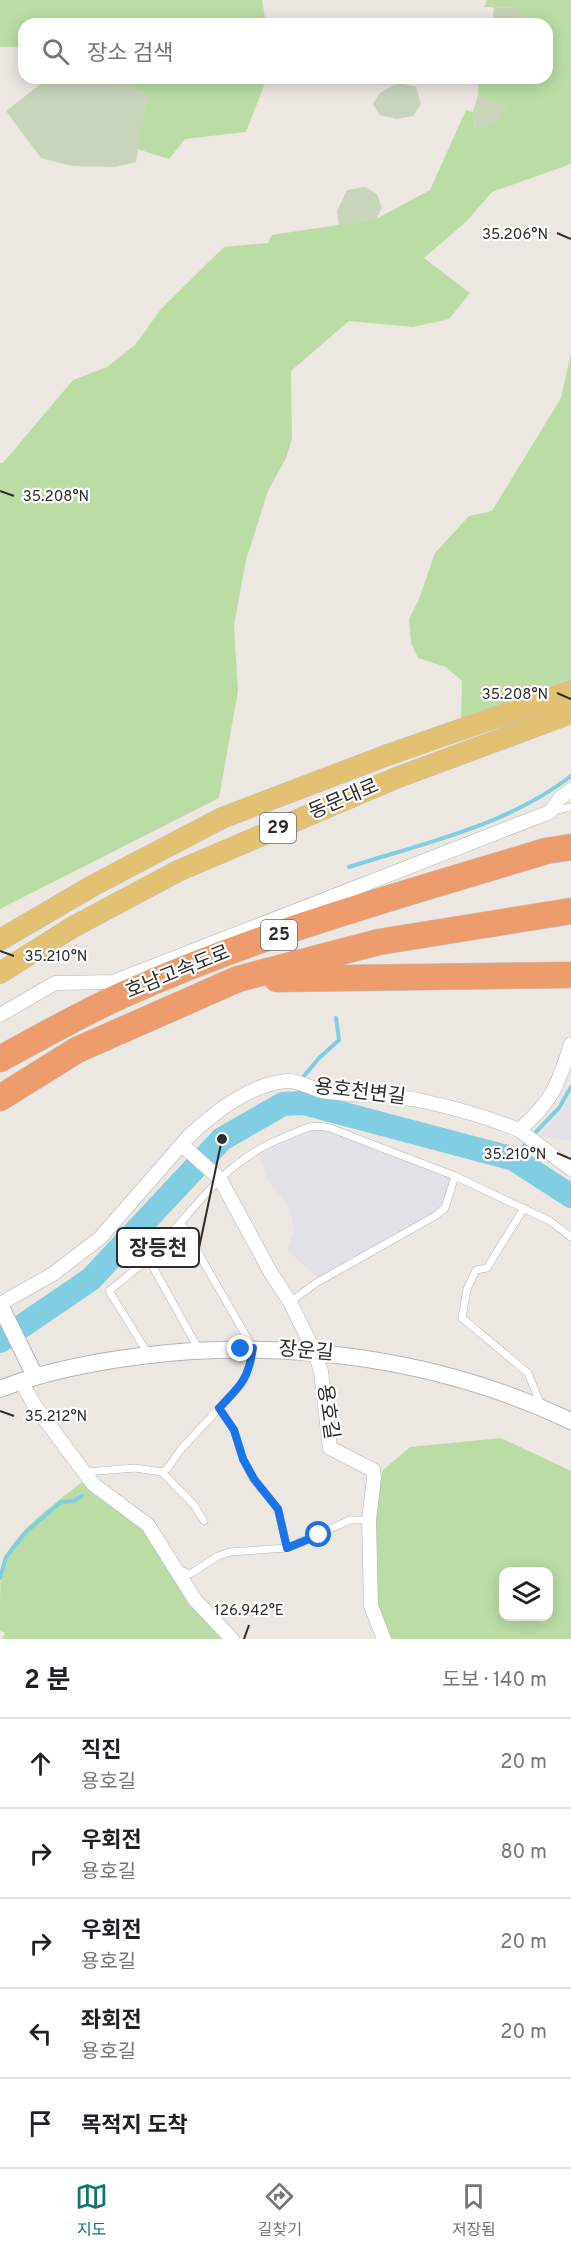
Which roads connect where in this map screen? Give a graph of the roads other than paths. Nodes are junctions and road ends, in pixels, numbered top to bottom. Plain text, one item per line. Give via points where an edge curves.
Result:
1 (571, 691) edge
2 (571, 713) edge
3 (571, 790) edge
4 (571, 807) edge
5 (550, 812) junction
6 (571, 845) edge
7 (571, 910) edge
8 (0, 940) edge
9 (0, 974) edge
10 (571, 975) edge
11 (238, 979) junction
12 (0, 1015) edge
13 (571, 1044) edge
14 (0, 1059) edge
15 (0, 1098) edge
16 (519, 1130) junction
17 (184, 1147) junction
18 (571, 1169) edge
19 (216, 1176) junction
20 (455, 1176) junction
21 (524, 1208) junction
22 (181, 1223) junction
23 (571, 1237) edge
24 (148, 1258) junction
25 (290, 1302) junction
26 (1, 1307) edge
27 (253, 1348) junction
28 (199, 1350) junction
29 (315, 1353) junction
30 (149, 1355) junction
31 (29, 1374) junction
32 (0, 1389) edge
33 (542, 1407) junction
34 (219, 1408) junction
35 (571, 1421) edge
36 (86, 1472) junction
37 (162, 1472) junction
38 (369, 1520) junction
39 (204, 1521) dead end
40 (287, 1548) junction
41 (173, 1567) junction
42 (232, 1639) edge
43 (384, 1639) edge

1 - 8 main road, 동문대로 / 29 via 222,818
2 - 9 main road, 동문대로 / 29 via 396,778 178,871 73,927
3 - 5 street
4 - 5 lane
5 - 12 street via 113,982 55,983
6 - 14 highway, 호남고속도로 / 25 via 363,906 235,950 124,994
7 - 11 highway, 호남고속도로 / 25 via 379,942
10 - 11 highway, 호남고속도로
11 - 15 highway, 호남고속도로 / 25 via 77,1050
13 - 16 street via 551,1097
16 - 17 street, 용호천변길 via 417,1100 324,1092 290,1081 260,1088 227,1105 203,1123
16 - 18 street
17 - 19 street
17 - 26 street, 용호천변길 via 100,1238
19 - 20 lane via 272,1141 318,1125
19 - 22 lane
19 - 25 street
20 - 21 lane
20 - 25 lane via 446,1208
21 - 23 lane
21 - 33 lane via 487,1268 476,1270 467,1289 462,1318 528,1373
22 - 24 lane
22 - 27 lane
24 - 28 lane
24 - 30 lane via 109,1291
25 - 29 street
26 - 31 street
27 - 28 street, 장운길
27 - 29 street, 장운길
27 - 34 lane via 249,1371
28 - 30 street, 장운길
29 - 33 street, 장운길 via 356,1356 452,1377
29 - 38 street, 용호길 via 321,1371 330,1448 373,1470
30 - 31 street, 장운길
31 - 32 street, 장운길
31 - 36 street via 35,1406
33 - 35 street, 장운길
34 - 37 lane
34 - 40 lane via 234,1430 254,1479 278,1509
36 - 37 lane via 135,1468
36 - 41 street via 93,1484 148,1525
37 - 39 lane
38 - 40 lane via 350,1520
38 - 43 street, 용호길 via 371,1606
40 - 41 lane via 230,1552 190,1574
41 - 42 street via 195,1600

